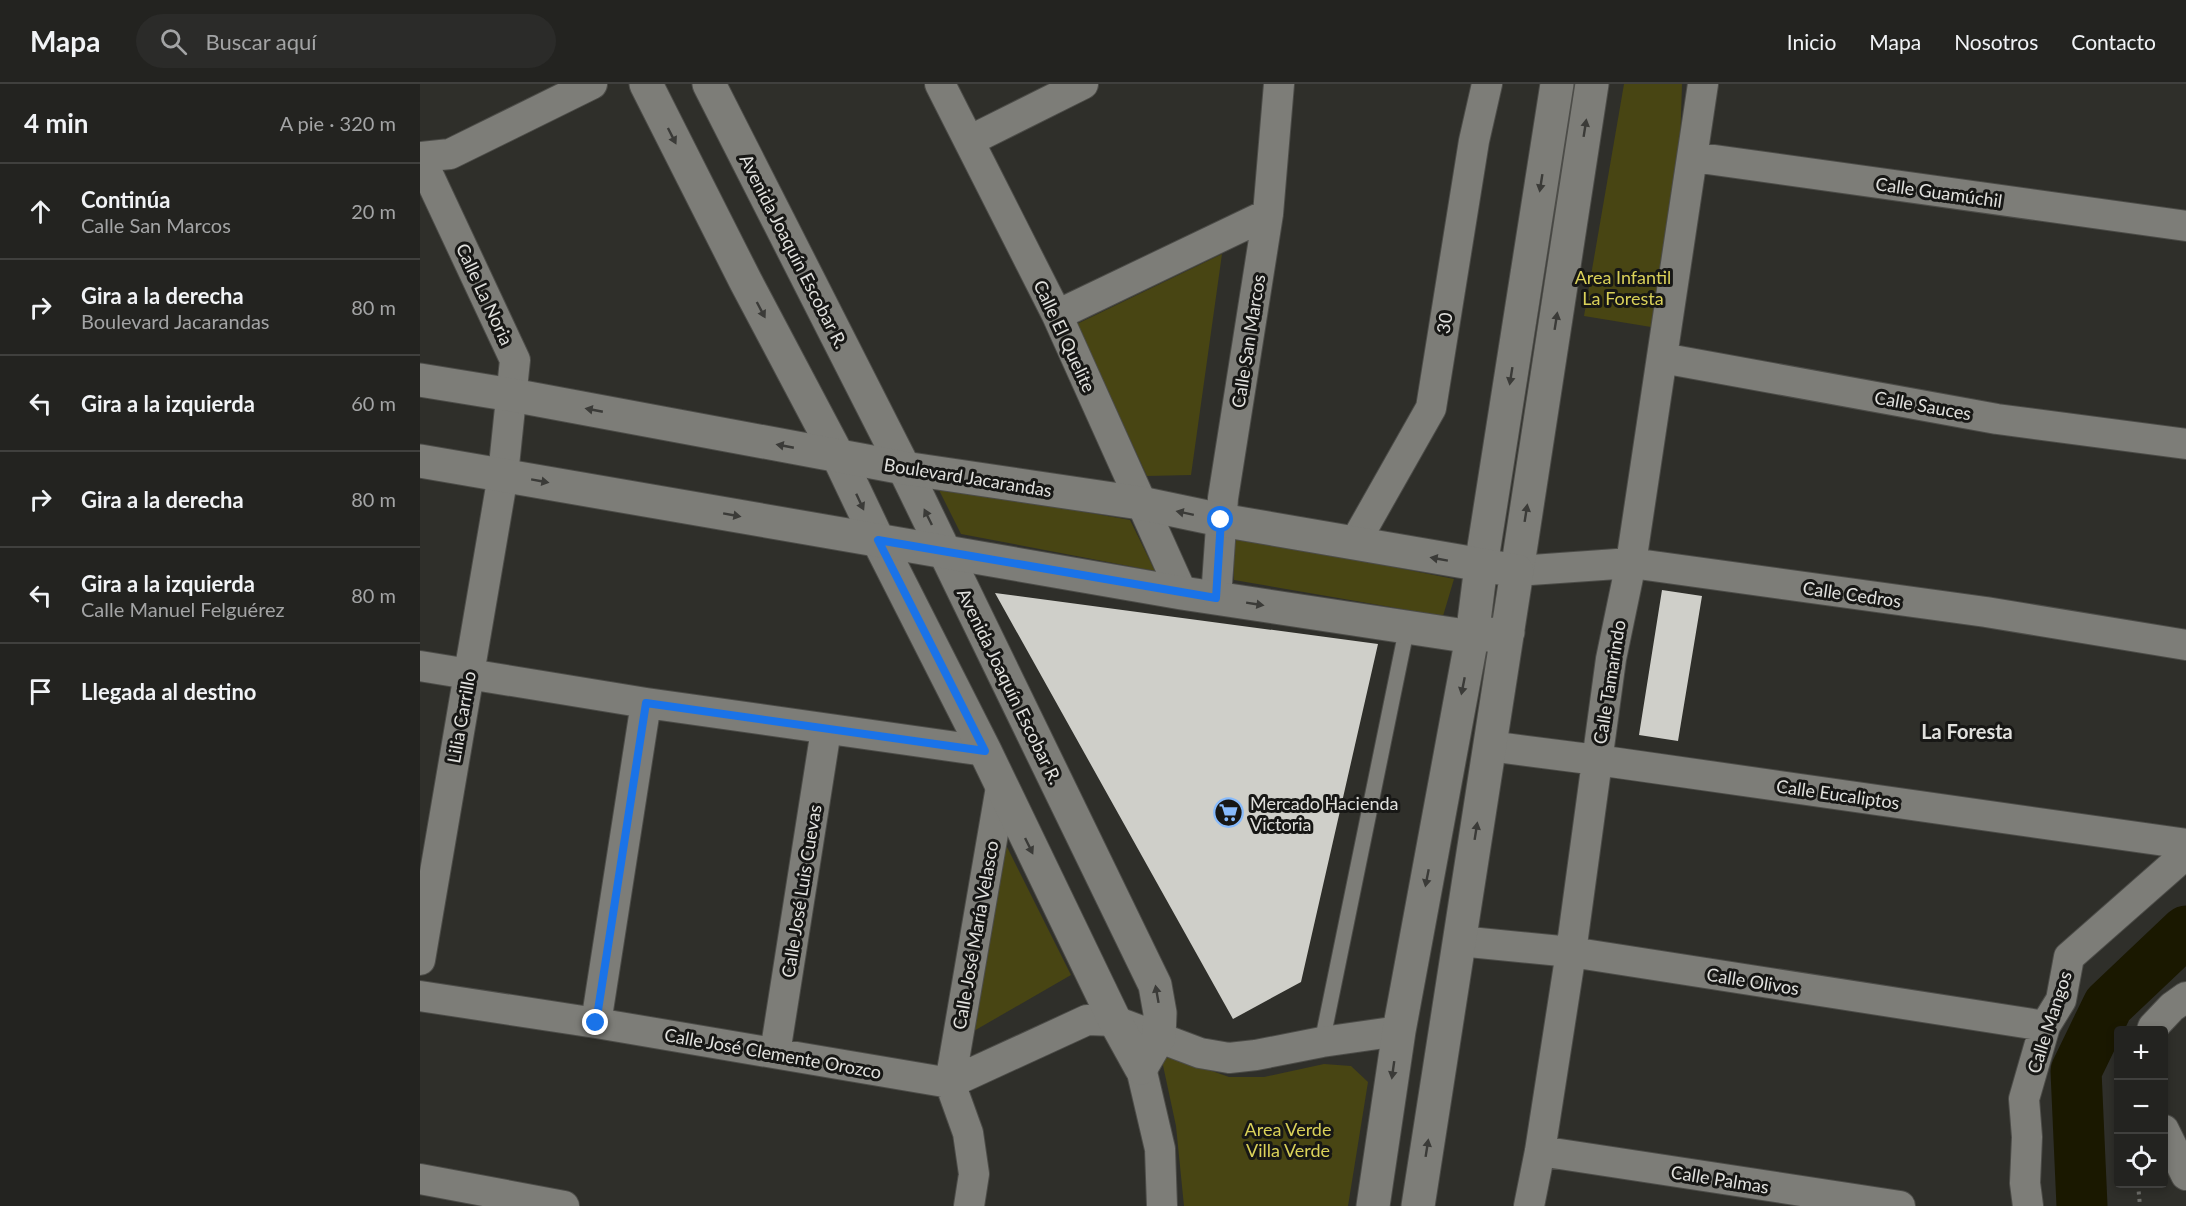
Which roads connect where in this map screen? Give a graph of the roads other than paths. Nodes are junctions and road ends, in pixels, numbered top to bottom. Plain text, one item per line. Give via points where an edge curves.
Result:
1 (592, 84) edge
2 (709, 84) edge
3 (940, 84) edge
4 (1083, 84) edge
5 (1279, 84) edge
6 (1487, 84) edge
7 (1557, 84) edge
8 (1592, 84) edge
9 (1703, 84) edge
10 (653, 86) edge
11 (969, 141) junction
12 (420, 157) edge
13 (1693, 158) junction
14 (1268, 214) junction
15 (2186, 226) edge
16 (1057, 315) junction
17 (1662, 358) junction
18 (420, 380) edge
19 (512, 395) junction
20 (2186, 444) edge
21 (838, 456) junction
22 (420, 461) edge
23 (904, 468) junction
24 (503, 475) junction
25 (1140, 503) junction
26 (1221, 520) junction
27 (878, 540) junction
28 (1354, 544) junction
29 (945, 552) junction
30 (1631, 563) junction
31 (1481, 566) junction
32 (1517, 571) junction
33 (1182, 593) junction
34 (1216, 598) junction
35 (1407, 627) junction
36 (1508, 632) junction
37 (1472, 637) junction
38 (2186, 645) edge
39 (420, 666) edge
40 (469, 673) junction
41 (646, 703) junction
42 (826, 730) junction
43 (1490, 746) junction
44 (985, 751) junction
45 (1597, 760) junction
46 (1001, 787) junction
47 (2186, 844) edge
48 (2186, 855) edge
49 (1459, 941) junction
50 (1571, 952) junction
51 (420, 960) edge
52 (420, 996) edge
53 (2186, 997) edge
54 (1115, 1021) junction
55 (596, 1023) junction
56 (2045, 1026) junction
57 (2153, 1026) edge
58 (1399, 1030) junction
59 (1159, 1037) junction
60 (1322, 1042) junction
61 (775, 1053) junction
62 (1141, 1068) junction
63 (950, 1083) junction
64 (2165, 1134) edge
65 (1540, 1151) junction
66 (2186, 1175) edge
67 (420, 1179) edge
68 (564, 1206) edge
69 (969, 1206) edge
70 (1162, 1206) edge
71 (1373, 1206) edge
72 (1418, 1206) edge
73 (1529, 1206) edge
74 (1900, 1206) edge
75 (2028, 1206) edge

1 - 12 street via 450,154
2 - 23 main road, Avenida Joaquín Escobar R.
3 - 11 street, Calle El Quelite
4 - 11 street
5 - 14 street, Calle San Marcos
6 - 28 street, 30 via 1474,141 1431,408
7 -> 31 main road
32 -> 8 main road
9 - 13 street, Calle Tamarindo
10 -> 21 main road
11 - 16 street, Calle El Quelite
12 - 19 street, Calle La Noria via 515,360
13 - 15 street, Calle Guamúchil
13 - 17 street, Calle Tamarindo
14 - 16 street
14 - 26 street, Calle San Marcos
16 - 25 street, Calle El Quelite
17 - 20 street, Calle Sauces via 1998,419
17 - 30 street, Calle Tamarindo
18 - 19 main road, Boulevard Jacarandas
21 -> 19 main road, Boulevard Jacarandas
19 - 24 street, Calle La Noria
21 - 23 main road, Boulevard Jacarandas
21 -> 27 main road
22 - 24 main road
23 - 25 main road, Boulevard Jacarandas
29 -> 23 main road, Avenida Joaquín Escobar R.
24 -> 27 main road
24 - 40 street, Lilia Carrillo
26 -> 25 main road, Boulevard Jacarandas
25 - 33 street, Calle El Quelite
26 - 28 main road, Boulevard Jacarandas
26 - 34 street, Calle San Marcos
27 - 29 main road
27 - 44 main road
31 -> 28 main road, Boulevard Jacarandas
29 - 33 main road
59 -> 29 main road, Avenida Joaquín Escobar R. via 1155,985
30 - 32 street, Calle Cedros
30 - 38 street, Calle Cedros via 1986,612
30 - 45 street, Calle Tamarindo via 1611,658
31 - 32 main road, Boulevard Jacarandas
31 - 37 main road
32 - 36 main road
33 - 34 main road
34 -> 35 main road
35 - 37 main road
35 - 60 lane
36 - 37 main road
36 - 43 main road
37 -> 58 main road
39 - 40 street
40 - 41 street
40 - 51 street, Lilia Carrillo
41 - 42 street
41 - 55 street
42 - 44 street
42 - 61 street, Calle José Luis Cuevas
43 - 45 street, Calle Eucaliptos
49 -> 43 main road
44 - 46 main road
45 - 47 street, Calle Eucaliptos
45 - 50 street, Calle Tamarindo
46 -> 54 main road
46 - 63 street, Calle José María Velasco
48 - 56 street, Calle Mangos via 2069,957 2061,1000
49 - 50 street, Calle Olivos
72 -> 49 main road
50 - 56 street, Calle Olivos
50 - 65 street, Calle Tamarindo
52 - 55 street, Calle José Clemente Orozco
53 - 57 street
54 - 59 street
54 - 62 main road
54 - 63 street via 1087,1020
55 - 61 street, Calle José Clemente Orozco
56 - 75 street, Calle Mangos via 2024,1099
58 - 60 street
58 -> 71 main road
59 - 60 street via 1200,1053 1229,1058
59 - 62 main road
61 - 63 street, Calle José Clemente Orozco
62 - 70 street via 1160,1149
63 - 69 street via 968,1133 974,1174
64 - 66 street
65 - 73 street, Calle Tamarindo
65 - 74 street, Calle Palmas
67 - 68 street

